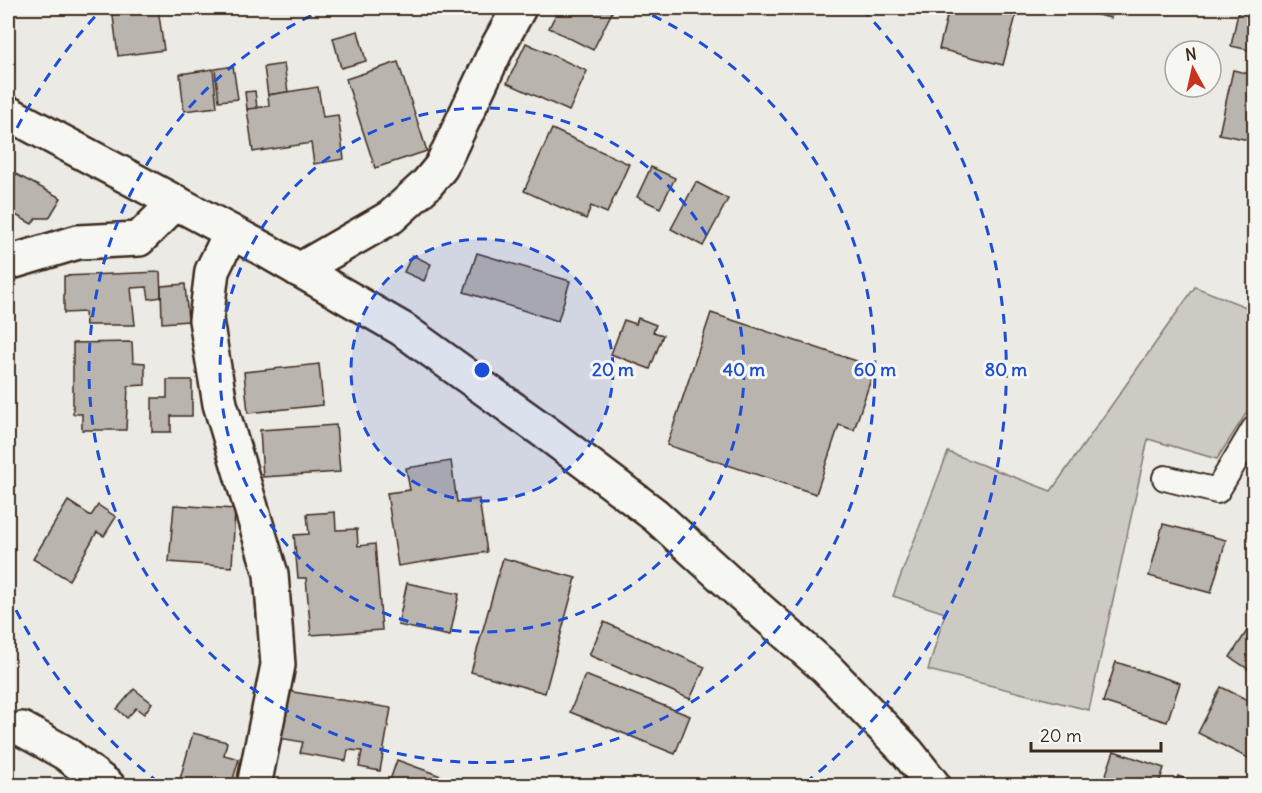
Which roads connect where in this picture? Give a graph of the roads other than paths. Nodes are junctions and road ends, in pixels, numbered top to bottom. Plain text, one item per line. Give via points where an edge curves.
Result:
1 (519, 8) edge
2 (8, 113) edge
3 (176, 202) junction
4 (231, 232) junction
5 (8, 263) edge
6 (299, 270) junction
7 (1254, 429) edge
8 (1165, 478) dead end
9 (22, 729) dead end
10 (108, 786) edge
11 (254, 786) edge
12 (934, 786) edge

1 - 6 street via 441,167 426,185 391,217
2 - 3 street
3 - 4 street
3 - 5 street via 139,239 78,242
4 - 6 street
4 - 11 street via 212,271 206,320 220,404 271,574 278,665
6 - 12 street via 402,330 655,515 826,668 908,753
7 - 8 lane via 1217,491
9 - 10 street via 65,753

